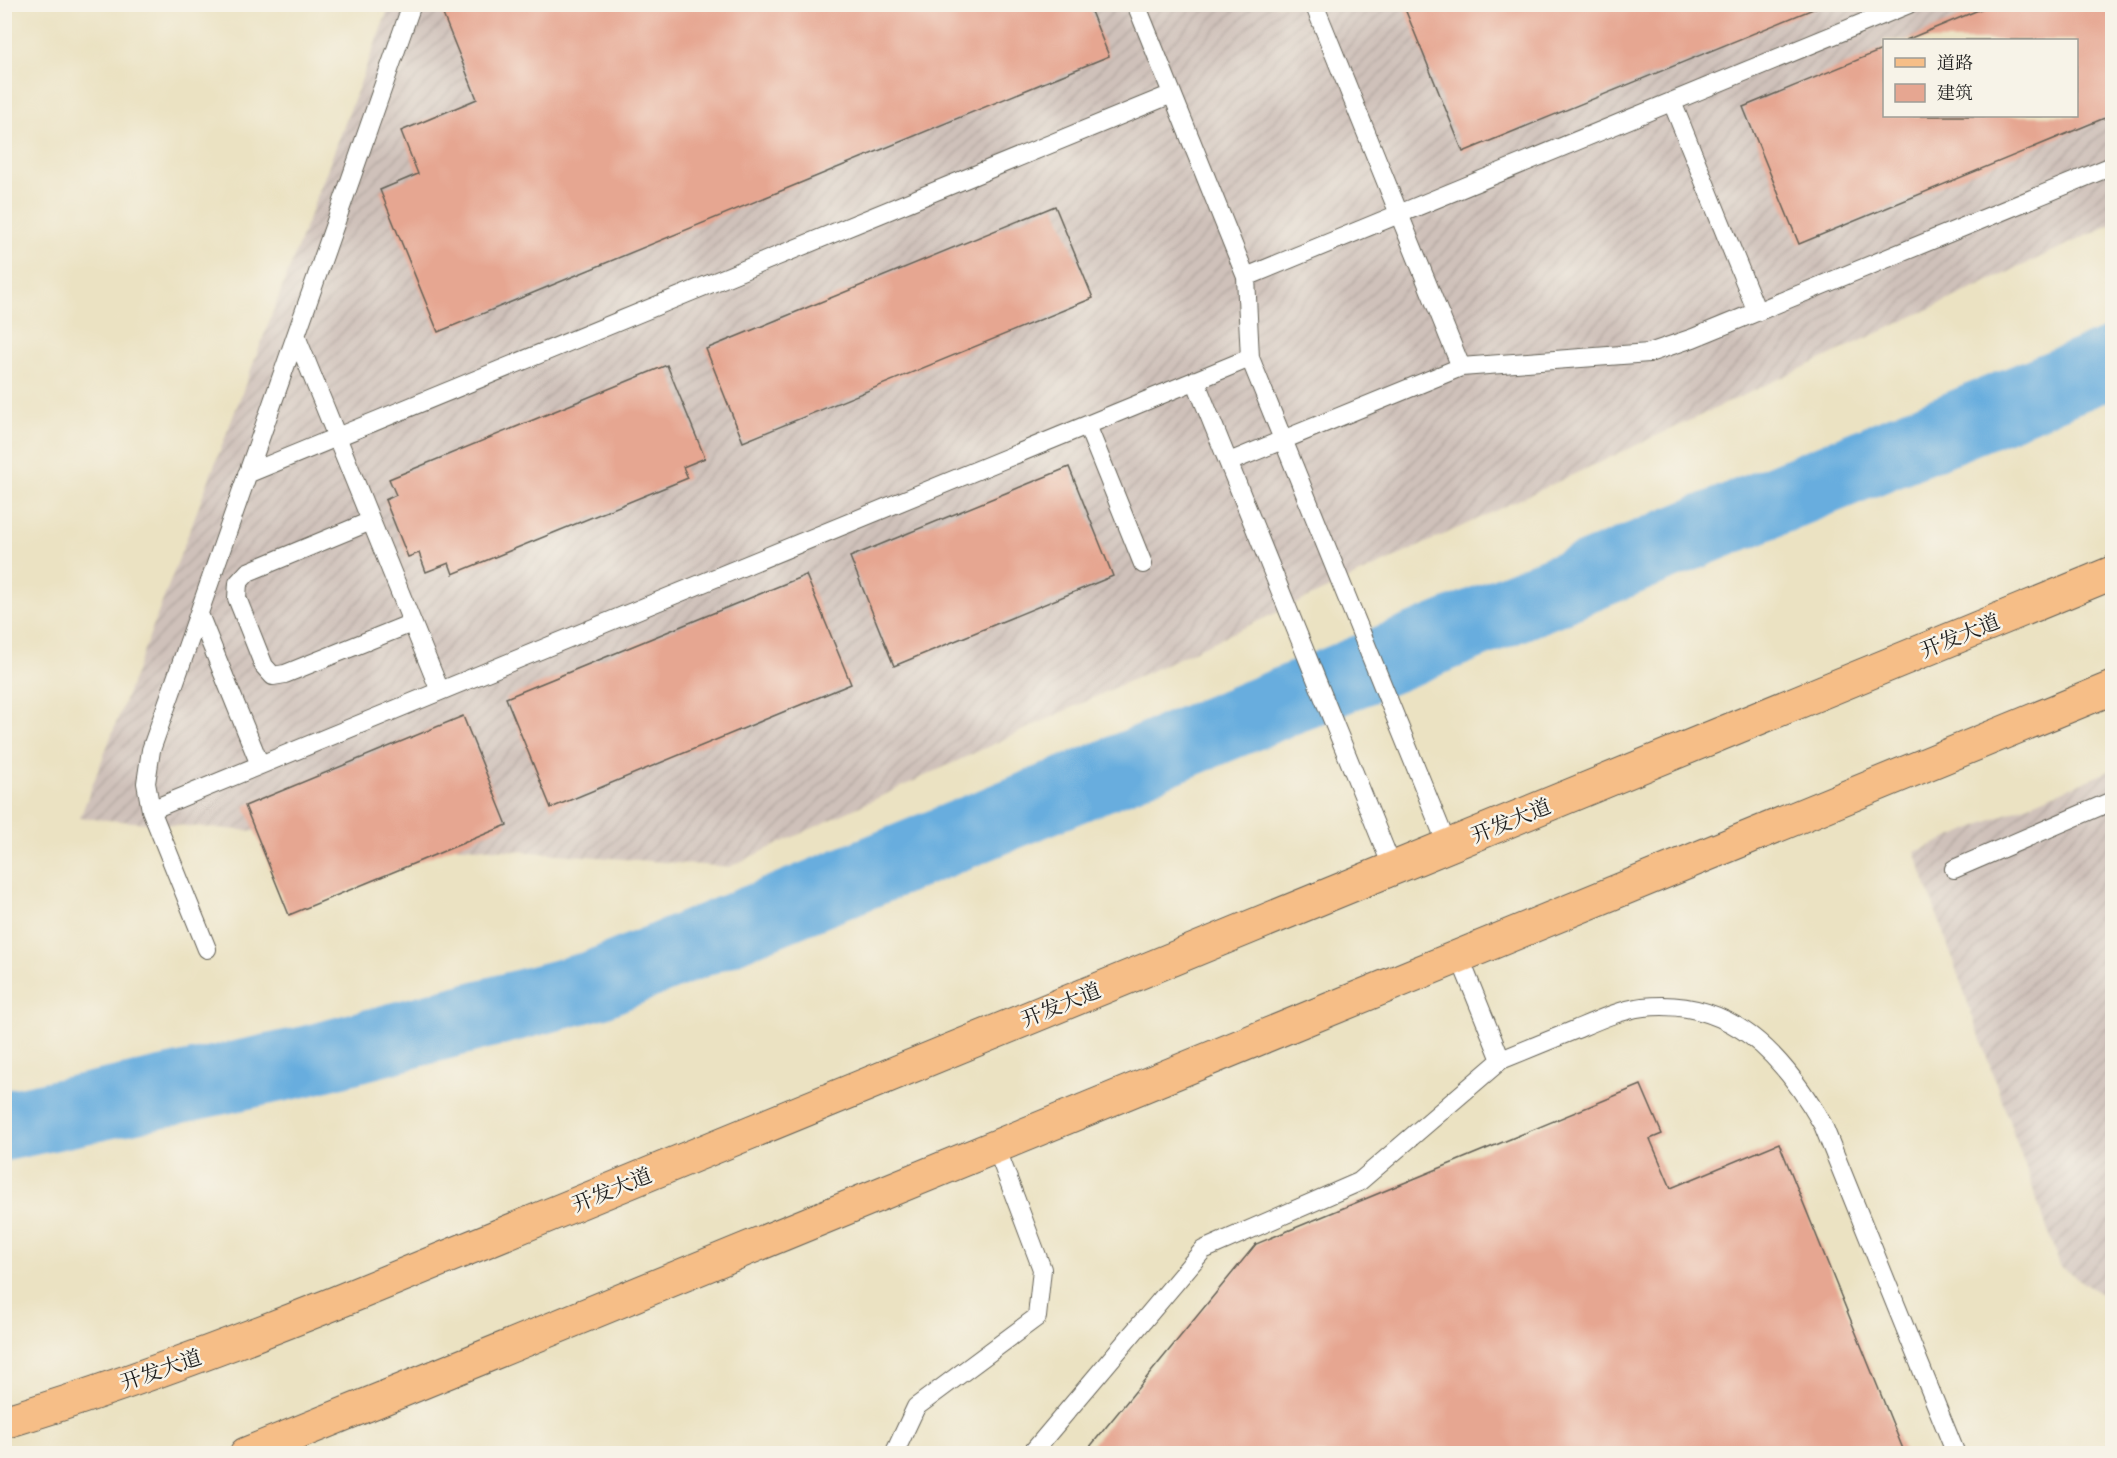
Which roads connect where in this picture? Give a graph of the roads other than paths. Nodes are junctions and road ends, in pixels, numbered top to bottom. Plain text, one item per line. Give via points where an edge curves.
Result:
1 (412, 4) edge
2 (1136, 4) edge
3 (1314, 4) edge
4 (1909, 4) edge
5 (1172, 94) junction
6 (1672, 102) junction
7 (2112, 166) edge
8 (1399, 214) junction
9 (1246, 277) junction
10 (1757, 312) junction
11 (296, 336) junction
12 (1250, 358) junction
13 (1461, 367) junction
14 (1195, 380) junction
15 (1086, 425) junction
16 (337, 436) junction
17 (1283, 440) junction
18 (1229, 462) junction
19 (247, 474) junction
20 (371, 521) junction
21 (1143, 564) dead end
22 (2112, 573) edge
23 (199, 614) junction
24 (412, 623) junction
25 (440, 691) junction
26 (2110, 695) edge
27 (260, 765) junction
28 (2112, 801) edge
29 (151, 810) junction
30 (1448, 846) junction
31 (1394, 869) junction
32 (1954, 869) dead end
33 (207, 949) dead end
34 (1459, 956) junction
35 (1501, 1060) junction
36 (996, 1147) junction
37 (4, 1422) edge
38 (246, 1454) edge
39 (894, 1454) edge
40 (1031, 1454) edge
41 (1956, 1454) edge

1 - 11 lane
2 - 5 lane
3 - 8 lane
4 - 6 lane
5 - 9 lane
5 - 16 lane
6 - 8 lane
6 - 10 lane
7 - 10 lane
8 - 9 lane
8 - 13 lane
9 - 12 lane
10 - 13 lane via 1649,353
11 - 16 lane
11 - 19 lane
12 - 14 lane
12 - 17 lane
13 - 17 lane
14 - 15 lane
14 - 18 lane
15 - 21 lane
15 - 25 lane
16 - 19 lane
16 - 20 lane
17 - 18 lane
17 - 30 lane
18 - 31 lane
19 - 23 lane
20 - 24 lane
20 - 24 lane via 248,572 238,583 237,598 264,666 273,676 285,674
22 - 30 main road, 开发大道
23 - 27 lane
23 - 29 lane via 151,750 146,783
24 - 25 lane
25 - 27 lane
26 - 34 main road
27 - 29 lane
28 - 32 lane
29 - 33 lane
30 - 31 main road, 开发大道
31 - 37 main road, 开发大道 via 335,1304 201,1357
34 - 35 lane
34 - 36 main road
35 - 40 lane via 1359,1182 1203,1250
35 - 41 lane via 1613,1014 1642,1007 1702,1012 1731,1023 1756,1039 1803,1090 1823,1125
36 - 38 main road
36 - 39 lane via 1042,1269 1037,1317 916,1407

